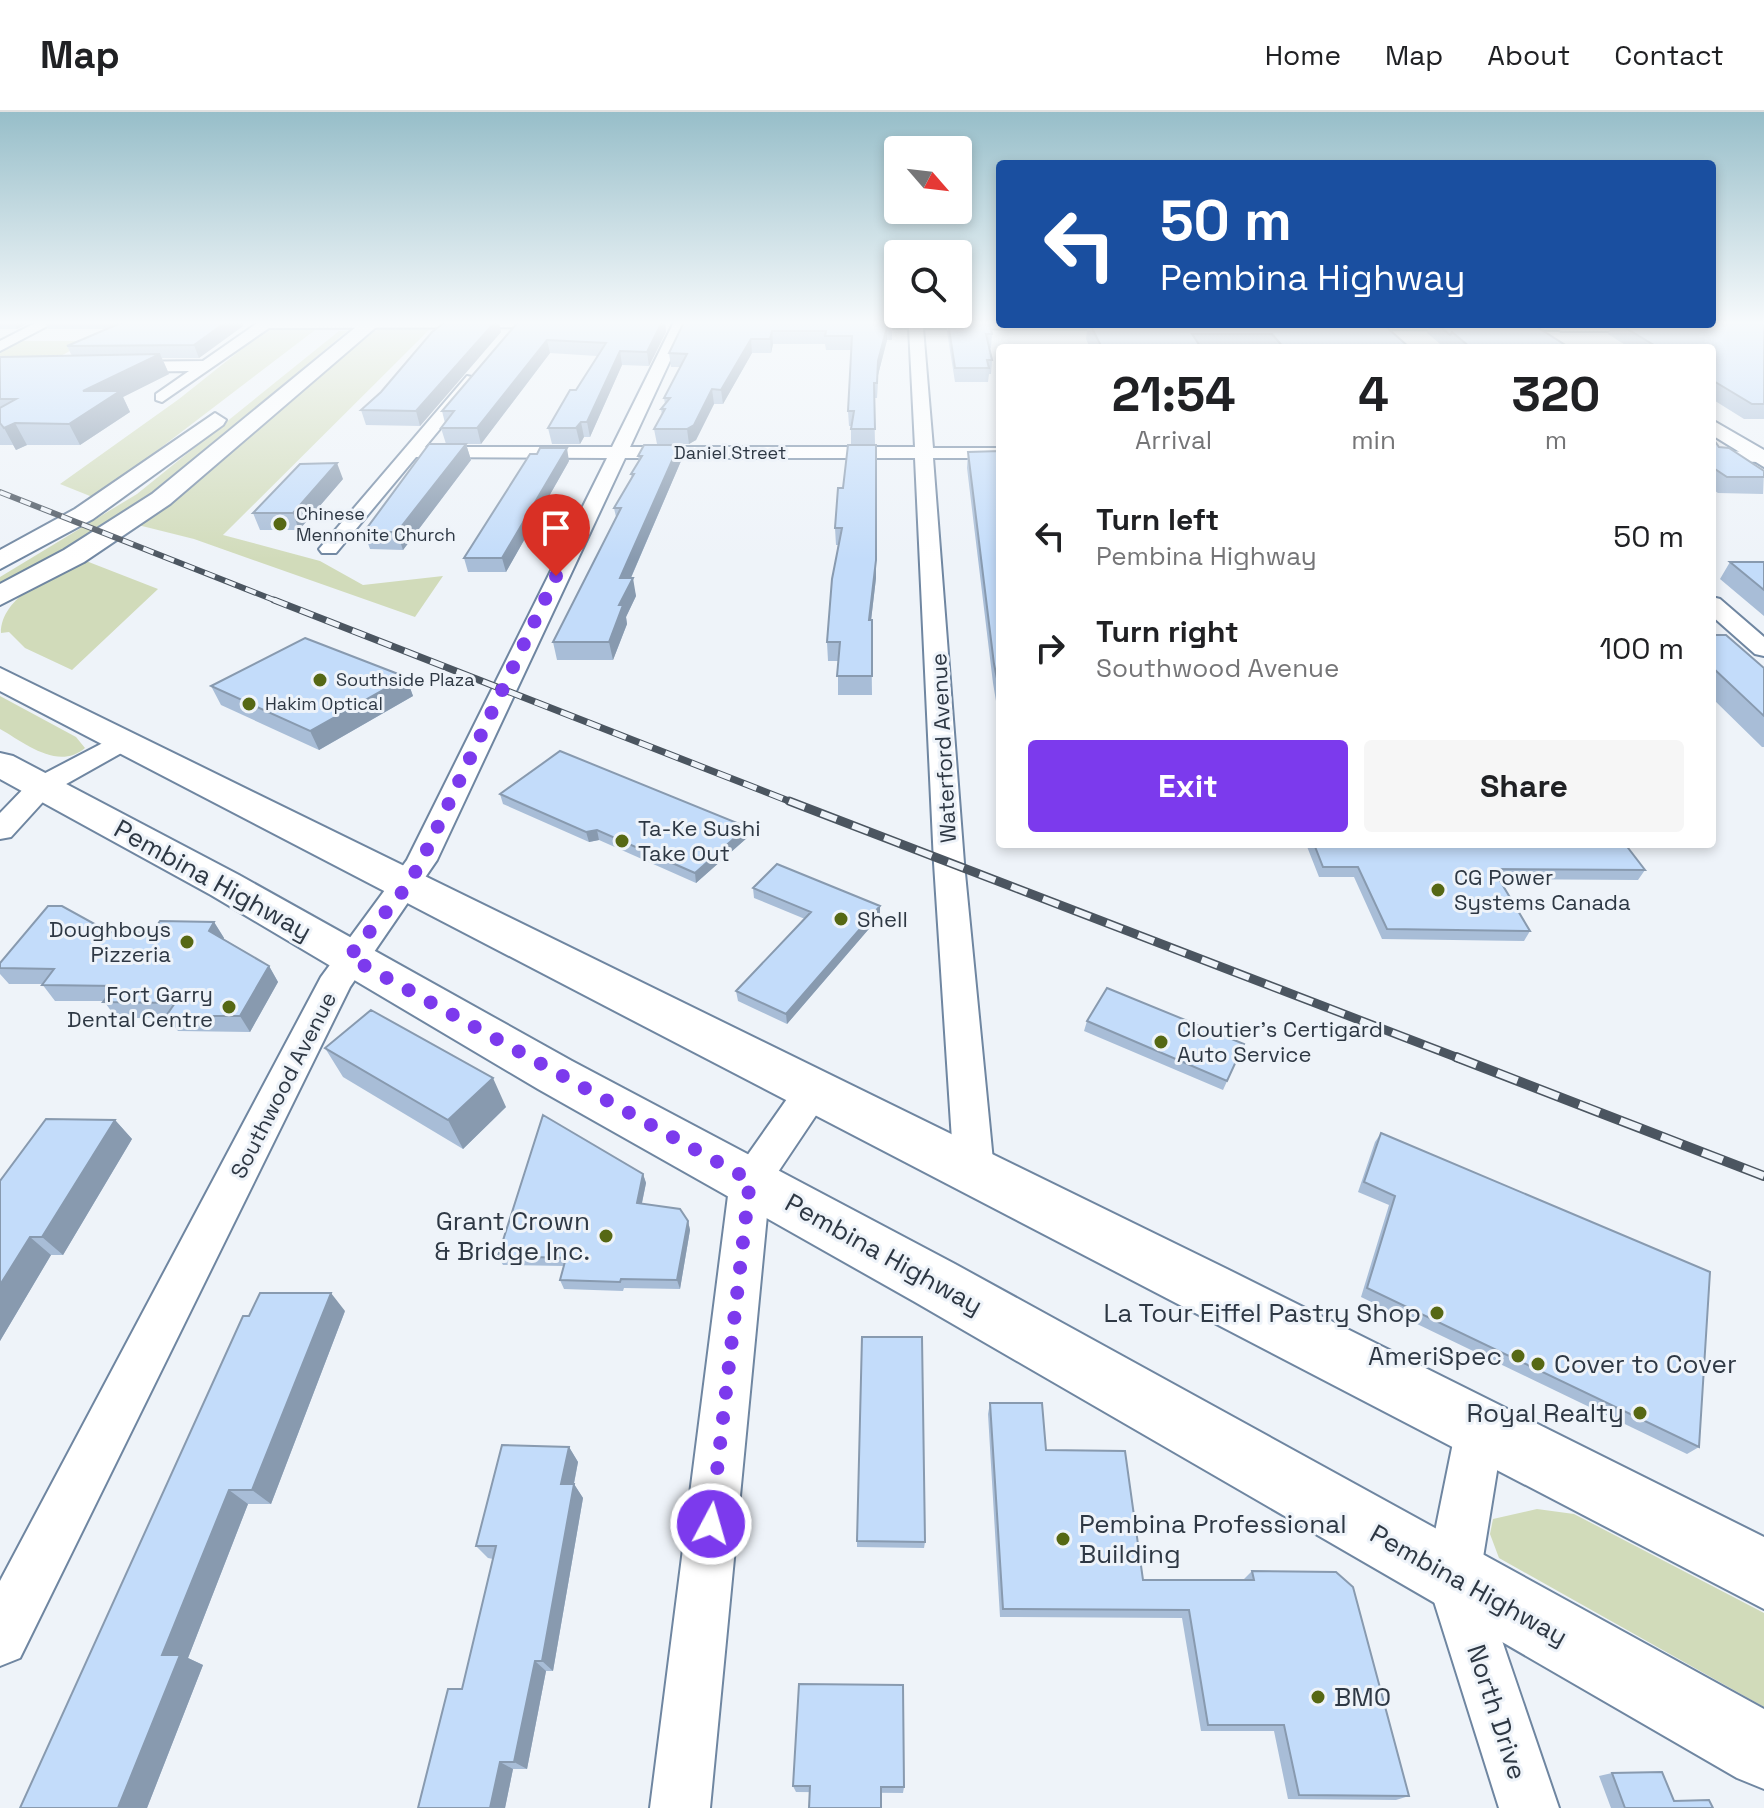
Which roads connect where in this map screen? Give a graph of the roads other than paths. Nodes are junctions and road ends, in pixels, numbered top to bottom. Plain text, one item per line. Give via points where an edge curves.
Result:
1 (279, 401) edge
2 (454, 401) edge
3 (641, 401) edge
4 (923, 401) edge
5 (231, 407) dead end
6 (1716, 429) edge
7 (411, 452) junction
8 (615, 453) junction
9 (927, 453) junction
10 (996, 453) edge
11 (1716, 456) edge
12 (1763, 458) edge
13 (329, 549) dead end
14 (0, 561) edge
15 (11, 590) edge
16 (0, 606) edge
17 (1716, 607) edge
18 (1764, 649) edge
19 (4, 673) edge
20 (122, 741) junction
21 (21, 775) edge
22 (0, 830) edge
23 (408, 885) junction
24 (349, 957) junction
25 (814, 1090) junction
26 (974, 1171) junction
27 (750, 1180) junction
28 (1480, 1428) junction
29 (1764, 1574) edge
30 (1453, 1576) junction
31 (0, 1638) edge
32 (1764, 1751) edge
33 (680, 1808) edge
34 (1529, 1808) edge

1 - 15 main road via 152,506
2 - 7 street
3 - 8 street, Southwood Avenue
4 - 9 street, Waterford Avenue
5 - 14 main road via 84,514
6 - 12 street
7 - 8 street, Daniel Street
7 - 13 street
8 - 9 street, Daniel Street
8 - 23 street, Southwood Avenue
9 - 10 street, Daniel Street
9 - 26 street, Waterford Avenue via 949,863
11 - 12 street
15 - 16 main road
17 - 18 street
19 - 20 main road
20 - 21 street
20 - 23 main road
21 - 22 street
21 - 24 main road, Pembina Highway
23 - 24 street, Southwood Avenue
23 - 25 main road
24 - 27 main road, Pembina Highway
24 - 31 street, Southwood Avenue
25 - 26 main road
25 - 27 street
26 - 28 main road
27 - 30 main road, Pembina Highway
27 - 33 street
28 - 29 main road
28 - 30 street, North Drive
30 - 32 main road, Pembina Highway
30 - 34 street, North Drive

